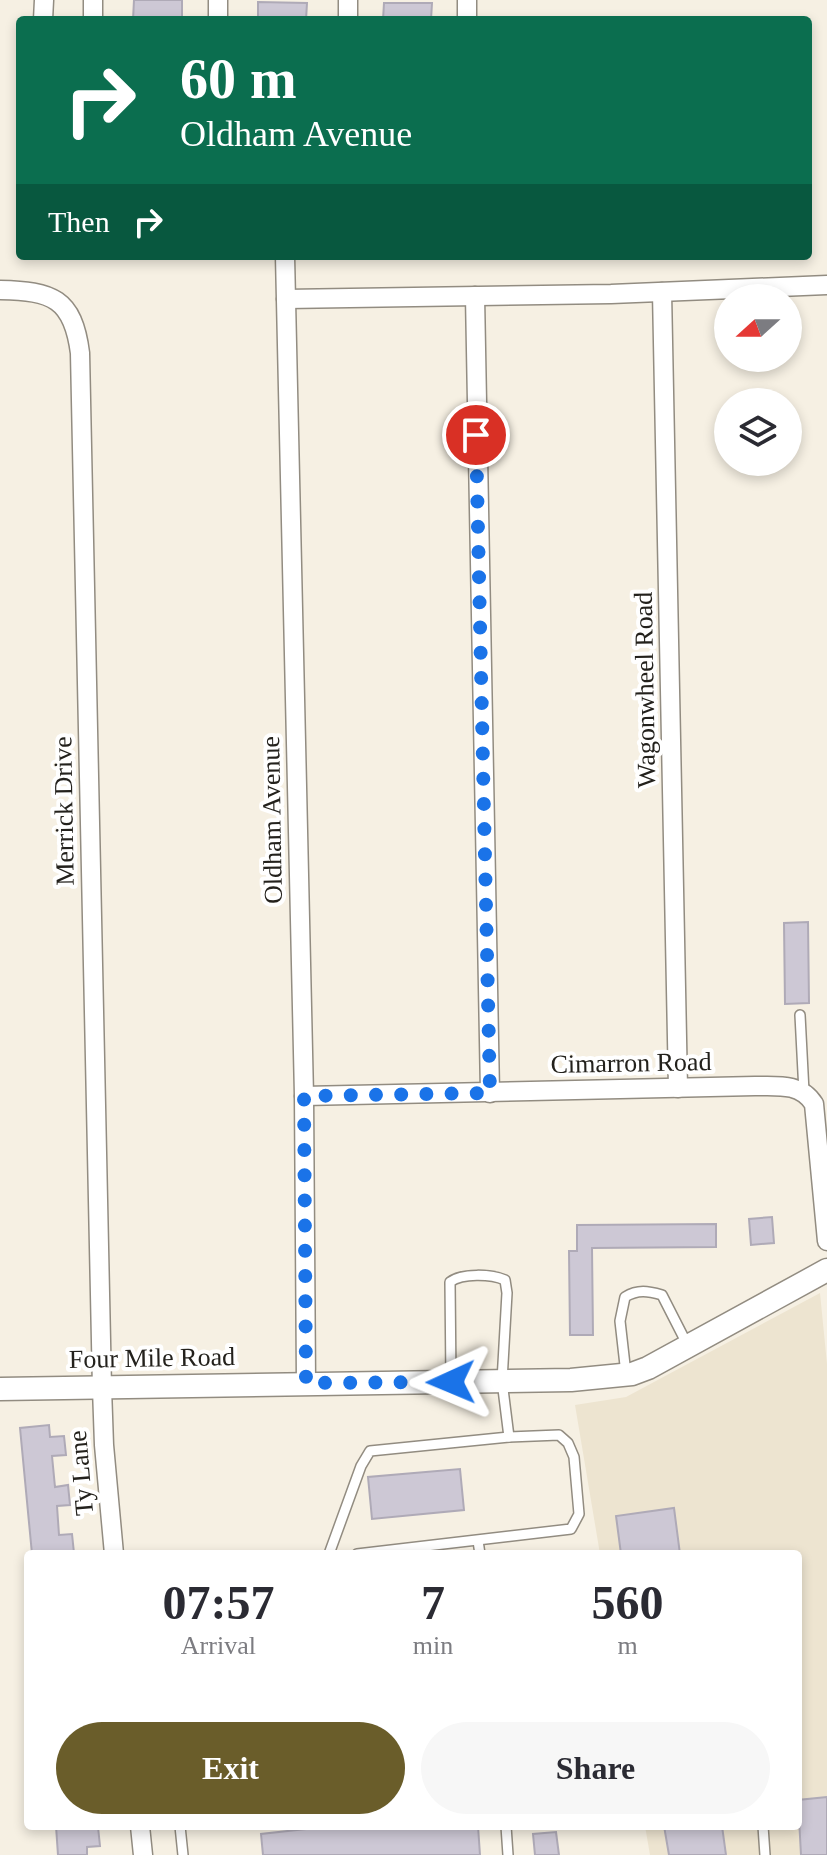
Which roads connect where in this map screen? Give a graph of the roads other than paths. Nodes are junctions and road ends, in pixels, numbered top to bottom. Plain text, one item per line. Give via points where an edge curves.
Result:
1 (285, 260) edge
2 (827, 285) edge
3 (0, 290) edge
4 (662, 292) junction
5 (475, 296) junction
6 (286, 299) junction
7 (800, 1015) dead end
8 (678, 1088) junction
9 (804, 1092) junction
10 (490, 1093) junction
11 (304, 1096) junction
12 (827, 1241) edge
13 (827, 1270) edge
14 (689, 1347) junction
15 (626, 1374) junction
16 (502, 1381) junction
17 (451, 1382) junction
18 (306, 1383) junction
19 (102, 1388) junction
20 (0, 1389) edge
21 (509, 1437) junction
22 (478, 1541) junction
23 (114, 1550) edge
24 (330, 1550) edge
25 (394, 1550) edge
26 (479, 1550) edge
27 (140, 1830) edge
28 (180, 1830) edge
29 (506, 1830) edge
30 (763, 1830) edge
31 (143, 1855) edge
32 (183, 1855) edge
33 (508, 1855) edge
34 (765, 1855) edge

1 - 6 street, Oldham Avenue
2 - 4 street
3 - 19 street, Merrick Drive via 56,298 73,319 80,353
4 - 5 street
4 - 8 street, Wagonwheel Road
5 - 6 street
5 - 10 street
6 - 11 street, Oldham Avenue
7 - 9 lane
8 - 9 street, Cimarron Road via 786,1087
8 - 10 street, Cimarron Road
9 - 12 street via 816,1115
10 - 11 street, Cimarron Road
11 - 18 street, Oldham Avenue
13 - 14 street, Four Mile Road
14 - 15 street, Four Mile Road
14 - 15 lane via 662,1295 634,1292 625,1297 620,1321
15 - 16 street, Four Mile Road
16 - 17 street, Four Mile Road
16 - 17 lane via 505,1280 460,1276 450,1282
16 - 21 lane
17 - 18 street, Four Mile Road
18 - 19 street, Four Mile Road
19 - 20 street, Four Mile Road
19 - 23 street, Ty Lane
21 - 22 lane via 559,1435 568,1443 579,1514 571,1529
21 - 24 lane via 370,1451
22 - 25 lane
22 - 26 lane
27 - 31 street
28 - 32 lane
29 - 33 lane
30 - 34 lane

